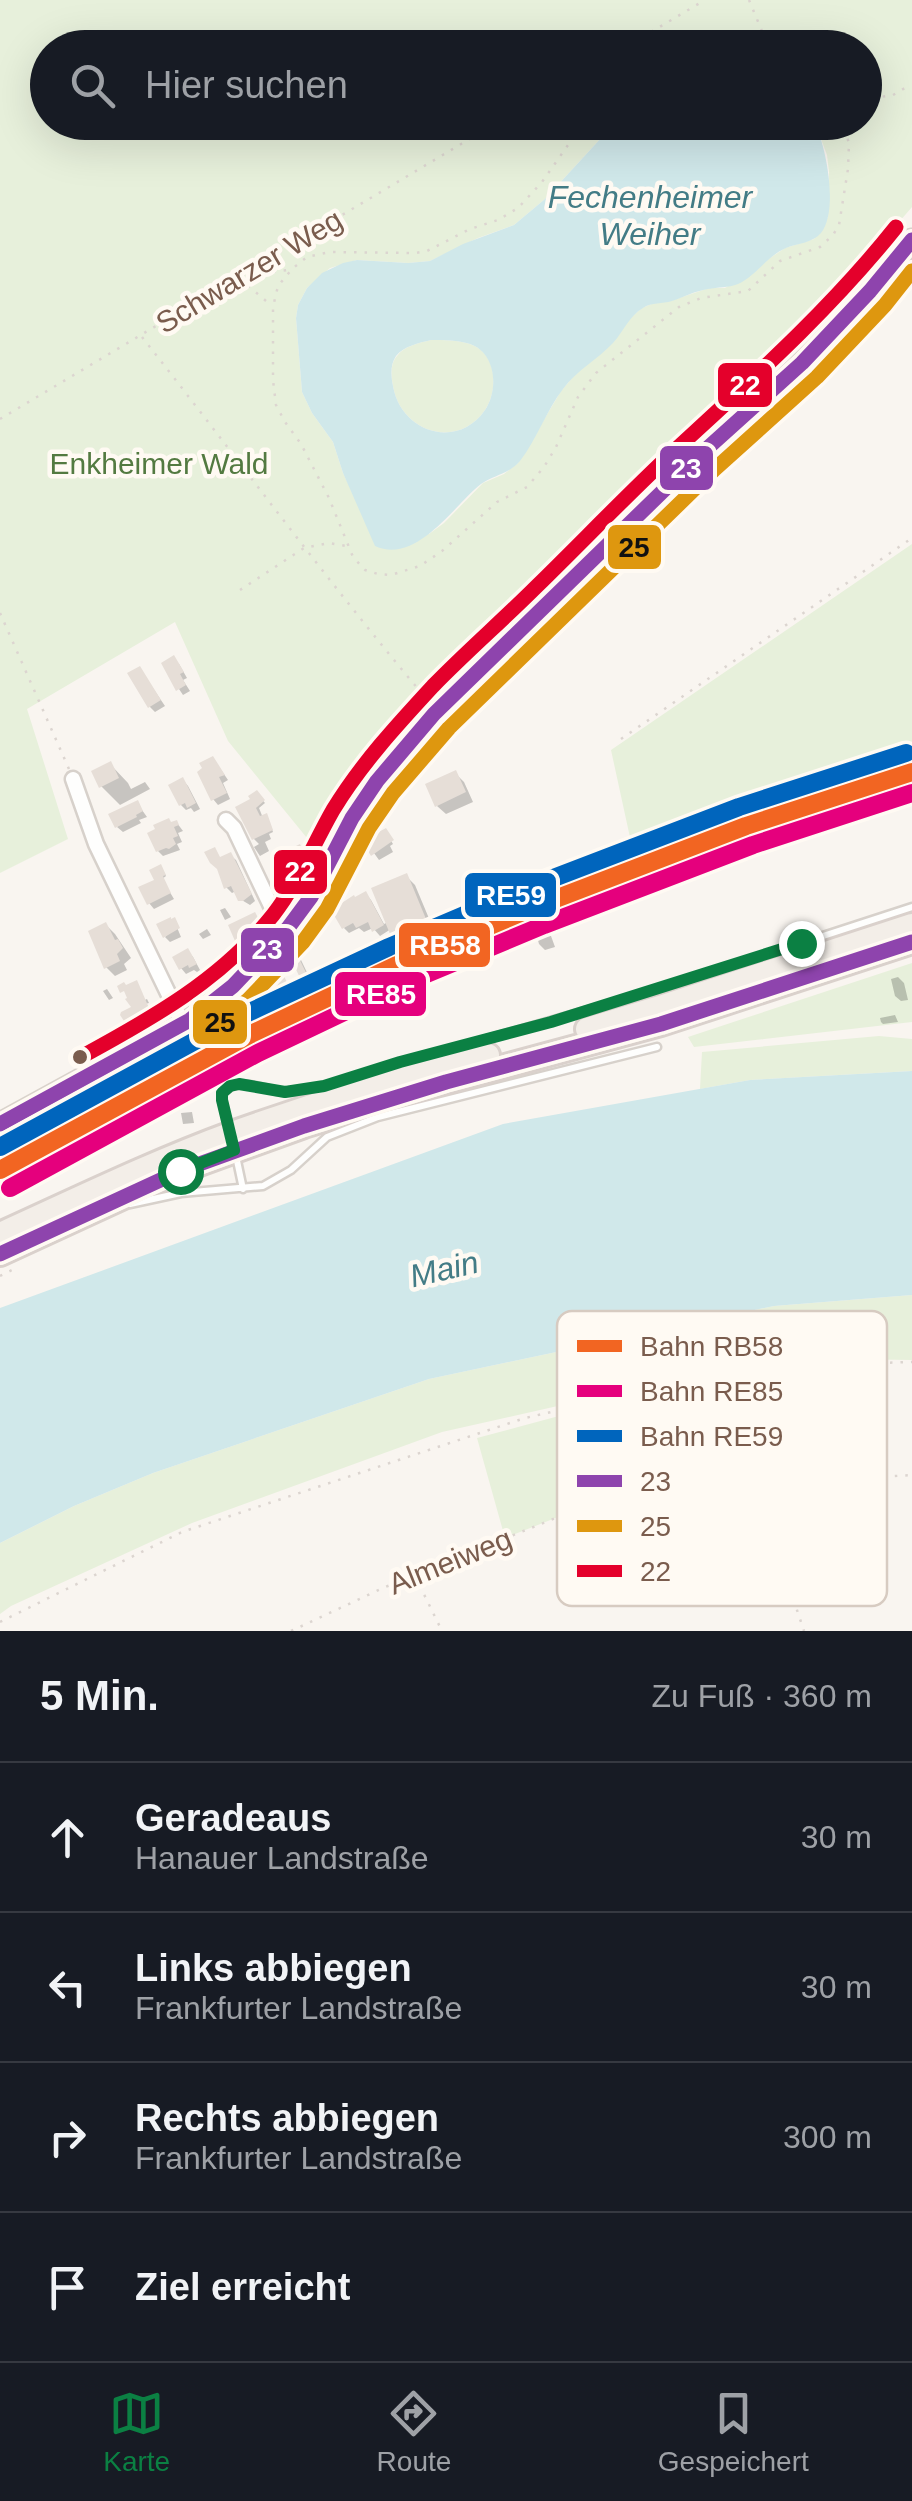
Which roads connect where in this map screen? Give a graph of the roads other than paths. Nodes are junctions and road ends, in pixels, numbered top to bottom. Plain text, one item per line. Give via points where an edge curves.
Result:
1 (912, 240) edge
2 (73, 779) road end
3 (226, 820) dead end
4 (912, 907) edge
5 (912, 926) edge
6 (288, 928) junction
7 (912, 942) edge
8 (182, 1024) junction
9 (657, 1047) dead end
10 (0, 1124) edge
11 (232, 1142) junction
12 (243, 1189) junction
13 (98, 1207) junction
14 (0, 1234) edge
15 (0, 1254) edge

1 - 6 street via 802,363 434,714 377,780
2 - 8 street via 96,844
3 - 6 street
4 - 11 lane via 651,992 324,1086 285,1092 230,1086 222,1100
5 - 11 main road via 664,1006 418,1073
6 - 8 street via 233,986
7 - 11 main road via 661,1024
8 - 10 street
9 - 12 lane via 378,1117 327,1137 281,1177
11 - 12 lane
11 - 13 main road
11 - 14 main road via 172,1157
12 - 13 lane
13 - 15 main road

